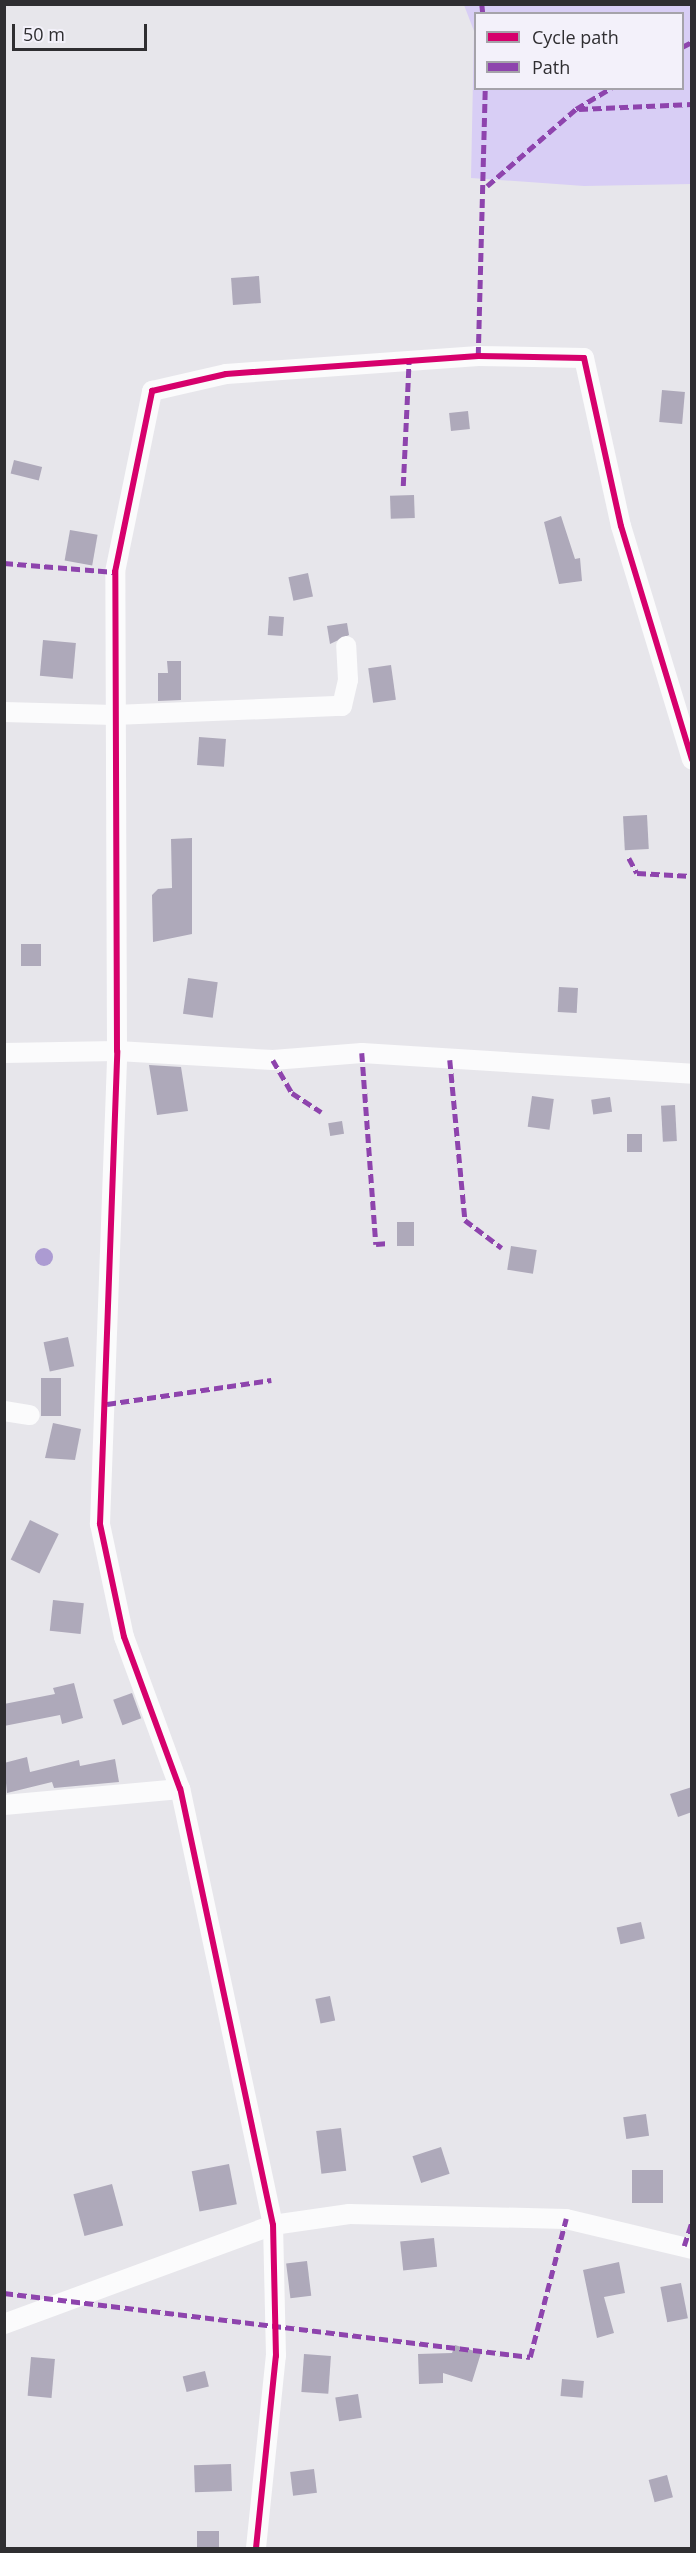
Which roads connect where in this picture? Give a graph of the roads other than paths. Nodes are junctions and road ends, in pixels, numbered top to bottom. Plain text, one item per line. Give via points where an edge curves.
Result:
1 (346, 646) dead end
2 (4, 712) edge
3 (114, 715) junction
4 (692, 759) edge
5 (117, 1050) junction
6 (4, 1053) edge
7 (692, 1074) edge
8 (4, 1412) edge
9 (30, 1415) dead end
10 (180, 1789) junction
11 (4, 1805) edge
12 (273, 2225) junction
13 (692, 2249) edge
14 (4, 2324) edge
15 (256, 2548) edge

1 - 3 street via 348,680 342,706
2 - 3 street
3 - 4 street via 115,572 152,391 249,372 478,356 584,358 621,526
3 - 5 street
5 - 6 street
5 - 7 street via 273,1060 362,1053
5 - 10 street via 100,1524 124,1637
8 - 9 street
10 - 11 street
10 - 12 street
12 - 13 street via 349,2214 472,2213 566,2218
12 - 14 street
12 - 15 street via 276,2356

